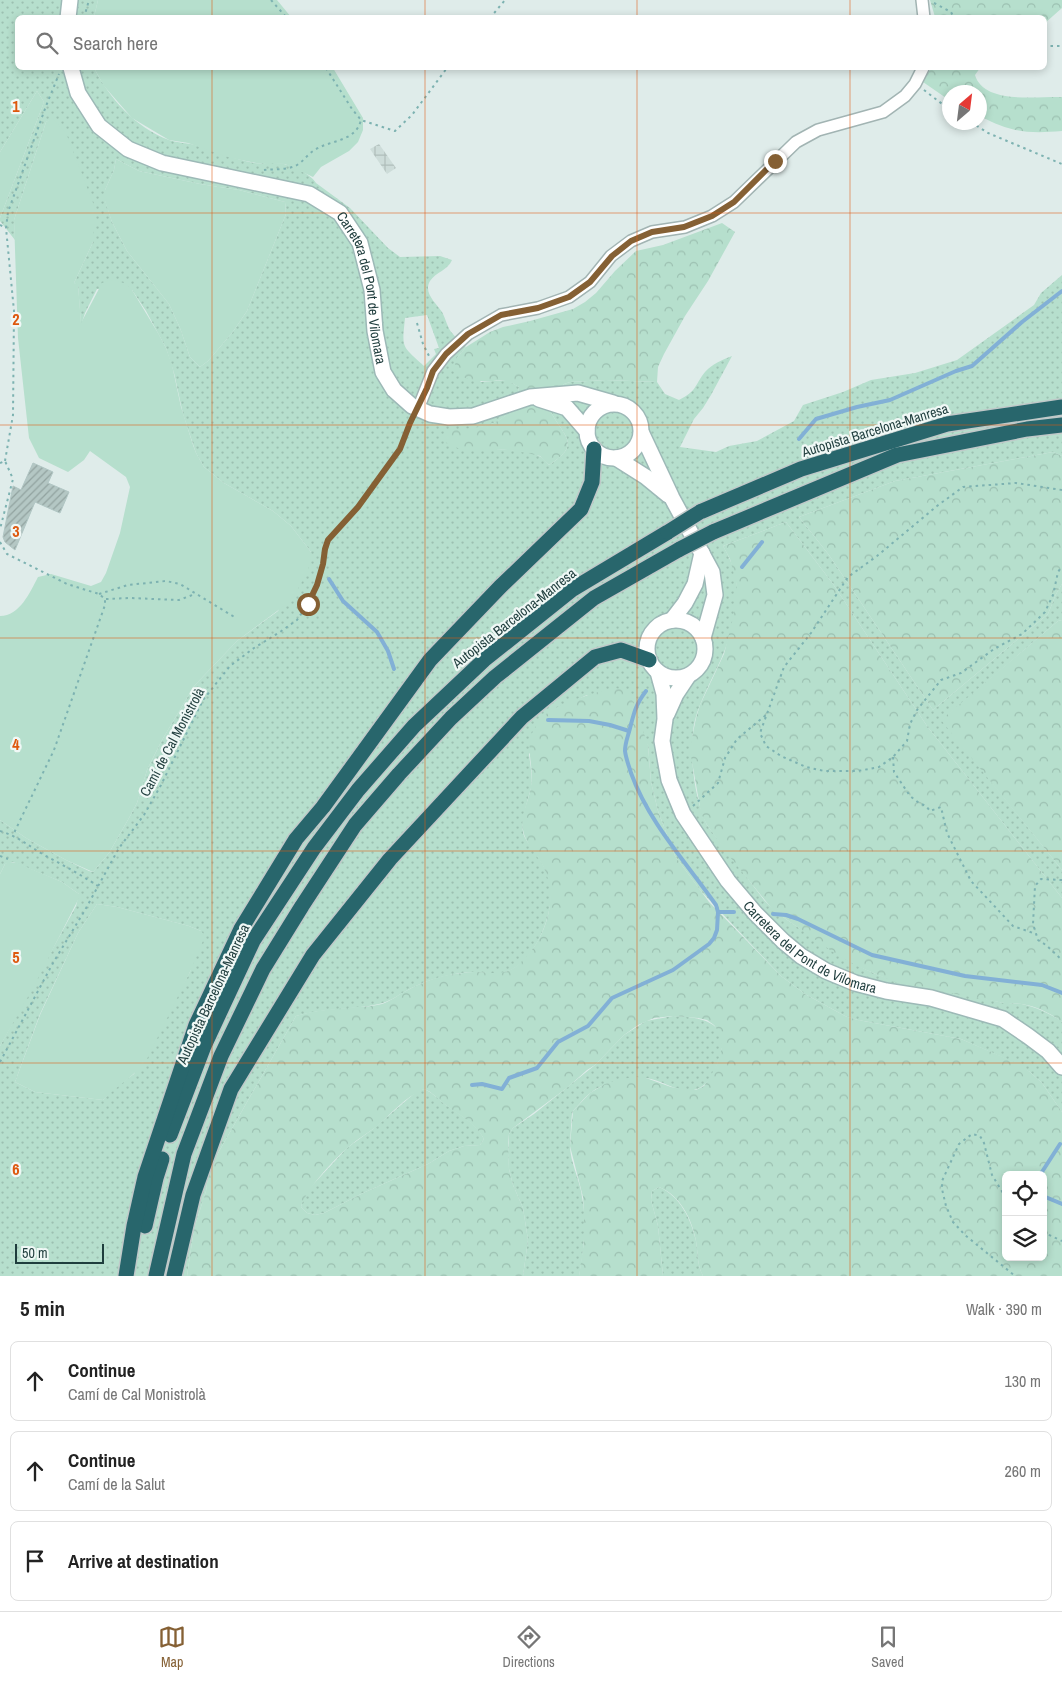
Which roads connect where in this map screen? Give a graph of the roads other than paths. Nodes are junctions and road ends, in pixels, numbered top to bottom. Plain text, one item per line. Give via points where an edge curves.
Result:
1 (70, 0) edge
2 (926, 0) edge
3 (68, 15) edge
4 (924, 15) edge
5 (72, 70) edge
6 (922, 70) edge
7 (530, 396) junction
8 (614, 403) junction
9 (1062, 407) edge
10 (418, 409) junction
11 (1062, 425) edge
12 (587, 431) junction
13 (642, 434) junction
14 (594, 449) junction
15 (616, 458) junction
16 (672, 498) junction
17 (702, 553) junction
18 (672, 620) junction
19 (703, 638) junction
20 (649, 660) junction
21 (658, 672) junction
22 (688, 676) junction
23 (665, 719) junction
24 (1062, 1067) edge
25 (126, 1276) edge
26 (134, 1276) edge
27 (156, 1276) edge
28 (174, 1276) edge

1 - 3 street
2 - 4 street
5 - 10 street, Carretera del Pont de Vilomara via 78,93 99,126 128,149 162,163 309,194 340,214 360,243 372,290 383,372 394,390
6 - 10 street via 905,96 883,112 818,130 796,142 734,202 712,216 631,241 612,256 590,282 569,297 538,308 501,315 468,334 437,365
7 - 8 street, Carretera del Pont de Vilomara via 578,393
7 - 10 street, Carretera del Pont de Vilomara via 473,416 449,417
7 - 12 street via 567,408
8 - 12 street via 594,412
8 - 13 street via 635,412 641,422
9 - 26 highway, Autopista Barcelona-Manresa, bridge via 947,424 801,469 700,512 573,589 484,660 414,726 358,790 314,848 253,941 204,1046 175,1120 156,1178
11 - 27 highway, bridge via 897,454 713,532 594,598 495,677 444,725 355,826 263,969 221,1056 184,1154
12 - 14 street
13 - 15 street via 634,451
13 - 16 street
14 - 15 street via 604,456
14 - 25 highway via 592,482 580,509 430,660 296,839 241,929 196,1025 145,1177
15 - 16 street
16 - 17 street
17 - 18 street via 695,584
17 - 19 street via 712,572 715,595
18 - 19 street via 691,624
18 - 20 street via 659,625 651,635 647,647
19 - 22 street via 703,660
20 - 21 street
20 - 28 highway via 621,650 594,657 522,717 390,859 313,955 231,1089 193,1196
21 - 22 street via 672,678
21 - 23 street, Carretera del Pont de Vilomara via 664,694
22 - 23 street, Carretera del Pont de Vilomara
23 - 24 street, Carretera del Pont de Vilomara via 662,741 669,780 683,814 728,880 783,942 826,971 855,982 931,998 1003,1019 1048,1051

